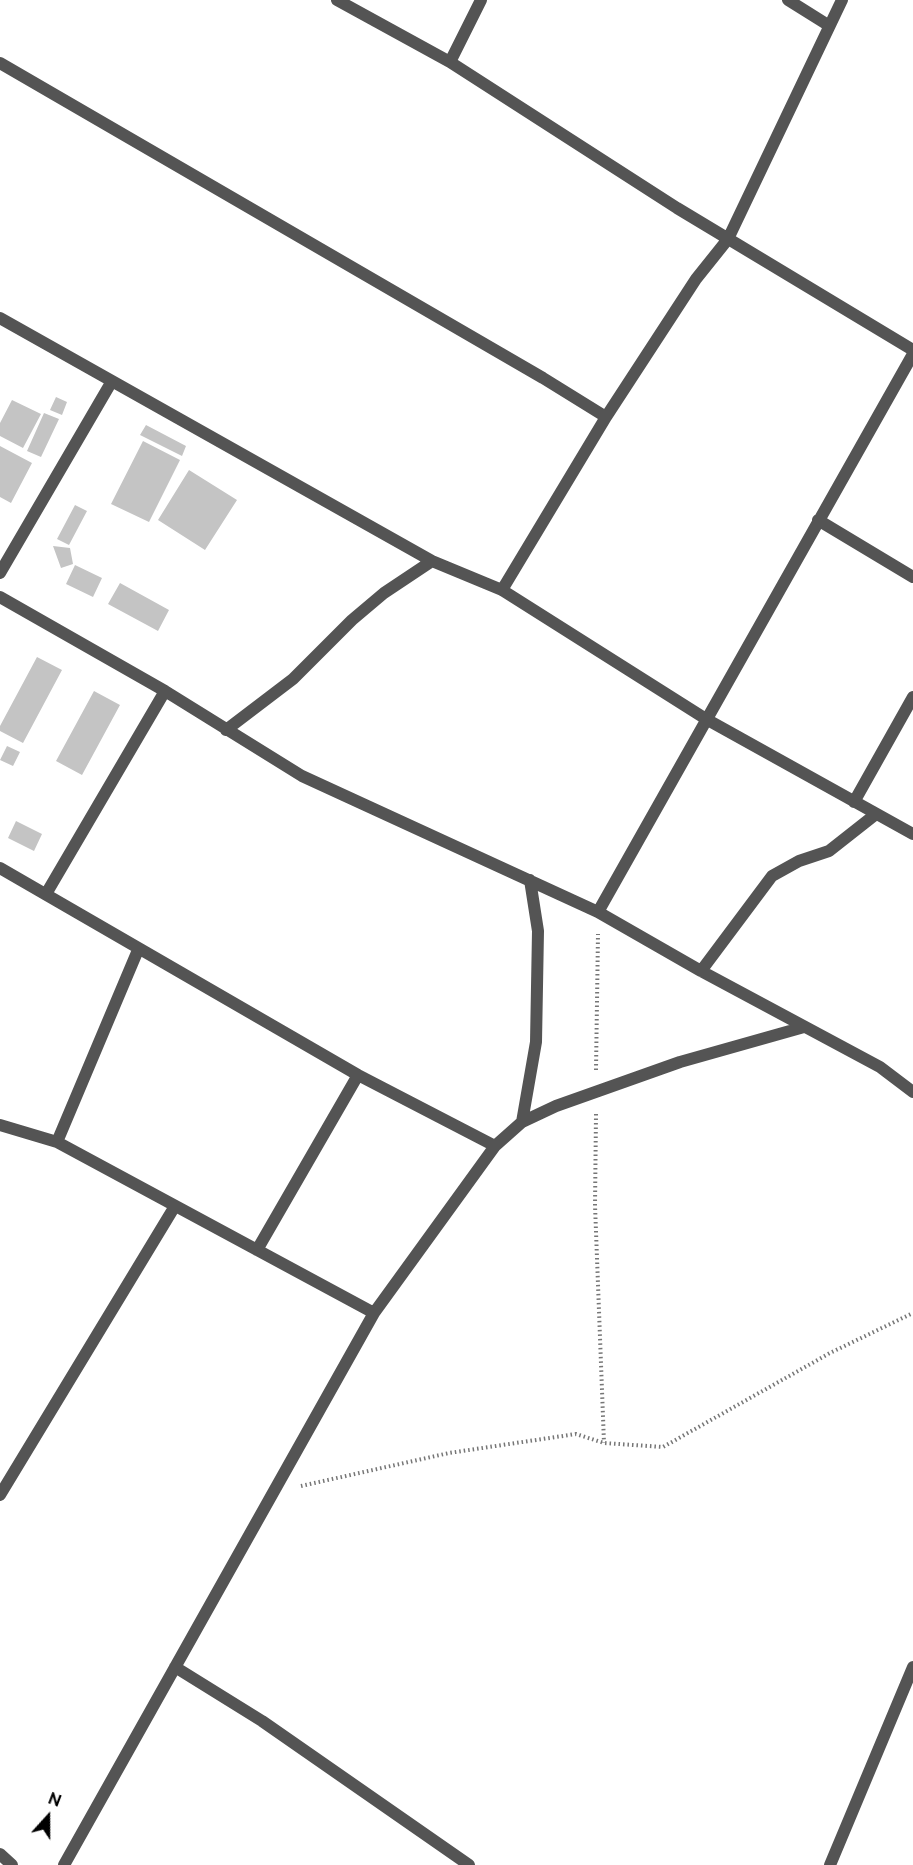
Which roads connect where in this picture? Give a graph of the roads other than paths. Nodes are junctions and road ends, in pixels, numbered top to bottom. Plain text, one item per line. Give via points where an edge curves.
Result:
1 (337, 0) edge
2 (481, 0) edge
3 (788, 0) edge
4 (842, 0) edge
5 (828, 25) junction
6 (450, 62) junction
7 (0, 63) edge
8 (728, 239) junction
9 (0, 318) edge
10 (913, 352) edge
11 (112, 381) junction
12 (606, 417) junction
13 (818, 520) junction
14 (432, 561) junction
15 (0, 573) edge
16 (913, 577) edge
17 (502, 590) junction
18 (0, 597) edge
19 (165, 691) junction
20 (913, 697) edge
21 (706, 719) junction
22 (226, 730) junction
23 (854, 802) junction
24 (876, 814) junction
25 (913, 834) edge
26 (0, 868) edge
27 (530, 880) junction
28 (46, 894) junction
29 (598, 912) junction
30 (138, 950) junction
31 (701, 971) junction
32 (804, 1027) junction
33 (358, 1075) junction
34 (913, 1092) edge
35 (522, 1122) junction
36 (0, 1125) edge
37 (57, 1142) junction
38 (495, 1146) junction
39 (175, 1206) junction
40 (257, 1250) junction
41 (374, 1313) junction
42 (0, 1496) edge
43 (175, 1667) junction
44 (913, 1667) edge
45 (0, 1854) edge
46 (12, 1865) edge
47 (64, 1865) edge
48 (469, 1865) edge
49 (830, 1865) edge

1 - 6 street
2 - 6 street
3 - 5 street
4 - 5 street
5 - 8 street
6 - 8 street
7 - 12 street
8 - 10 street
8 - 12 street via 696,279
9 - 11 street
10 - 13 street
11 - 14 street
11 - 15 street
12 - 17 street
13 - 16 street
13 - 21 street
14 - 17 street
14 - 22 street via 376,600 293,679
17 - 21 street
18 - 19 street
19 - 22 street
19 - 28 street
20 - 23 street
21 - 23 street
21 - 29 street
22 - 27 street via 302,776
23 - 24 street
24 - 25 street
24 - 31 street via 829,851 772,876
26 - 28 street
27 - 29 street
27 - 35 street via 538,930 536,1042
28 - 30 street
29 - 31 street
30 - 33 street
30 - 37 street
31 - 32 street
32 - 34 street via 879,1067
32 - 35 street via 680,1062
33 - 38 street
33 - 40 street
35 - 38 street
36 - 37 street
37 - 39 street
38 - 41 street
39 - 40 street
39 - 42 street
40 - 41 street
41 - 43 street
43 - 47 street
43 - 48 street via 262,1720
44 - 49 street
45 - 46 street

